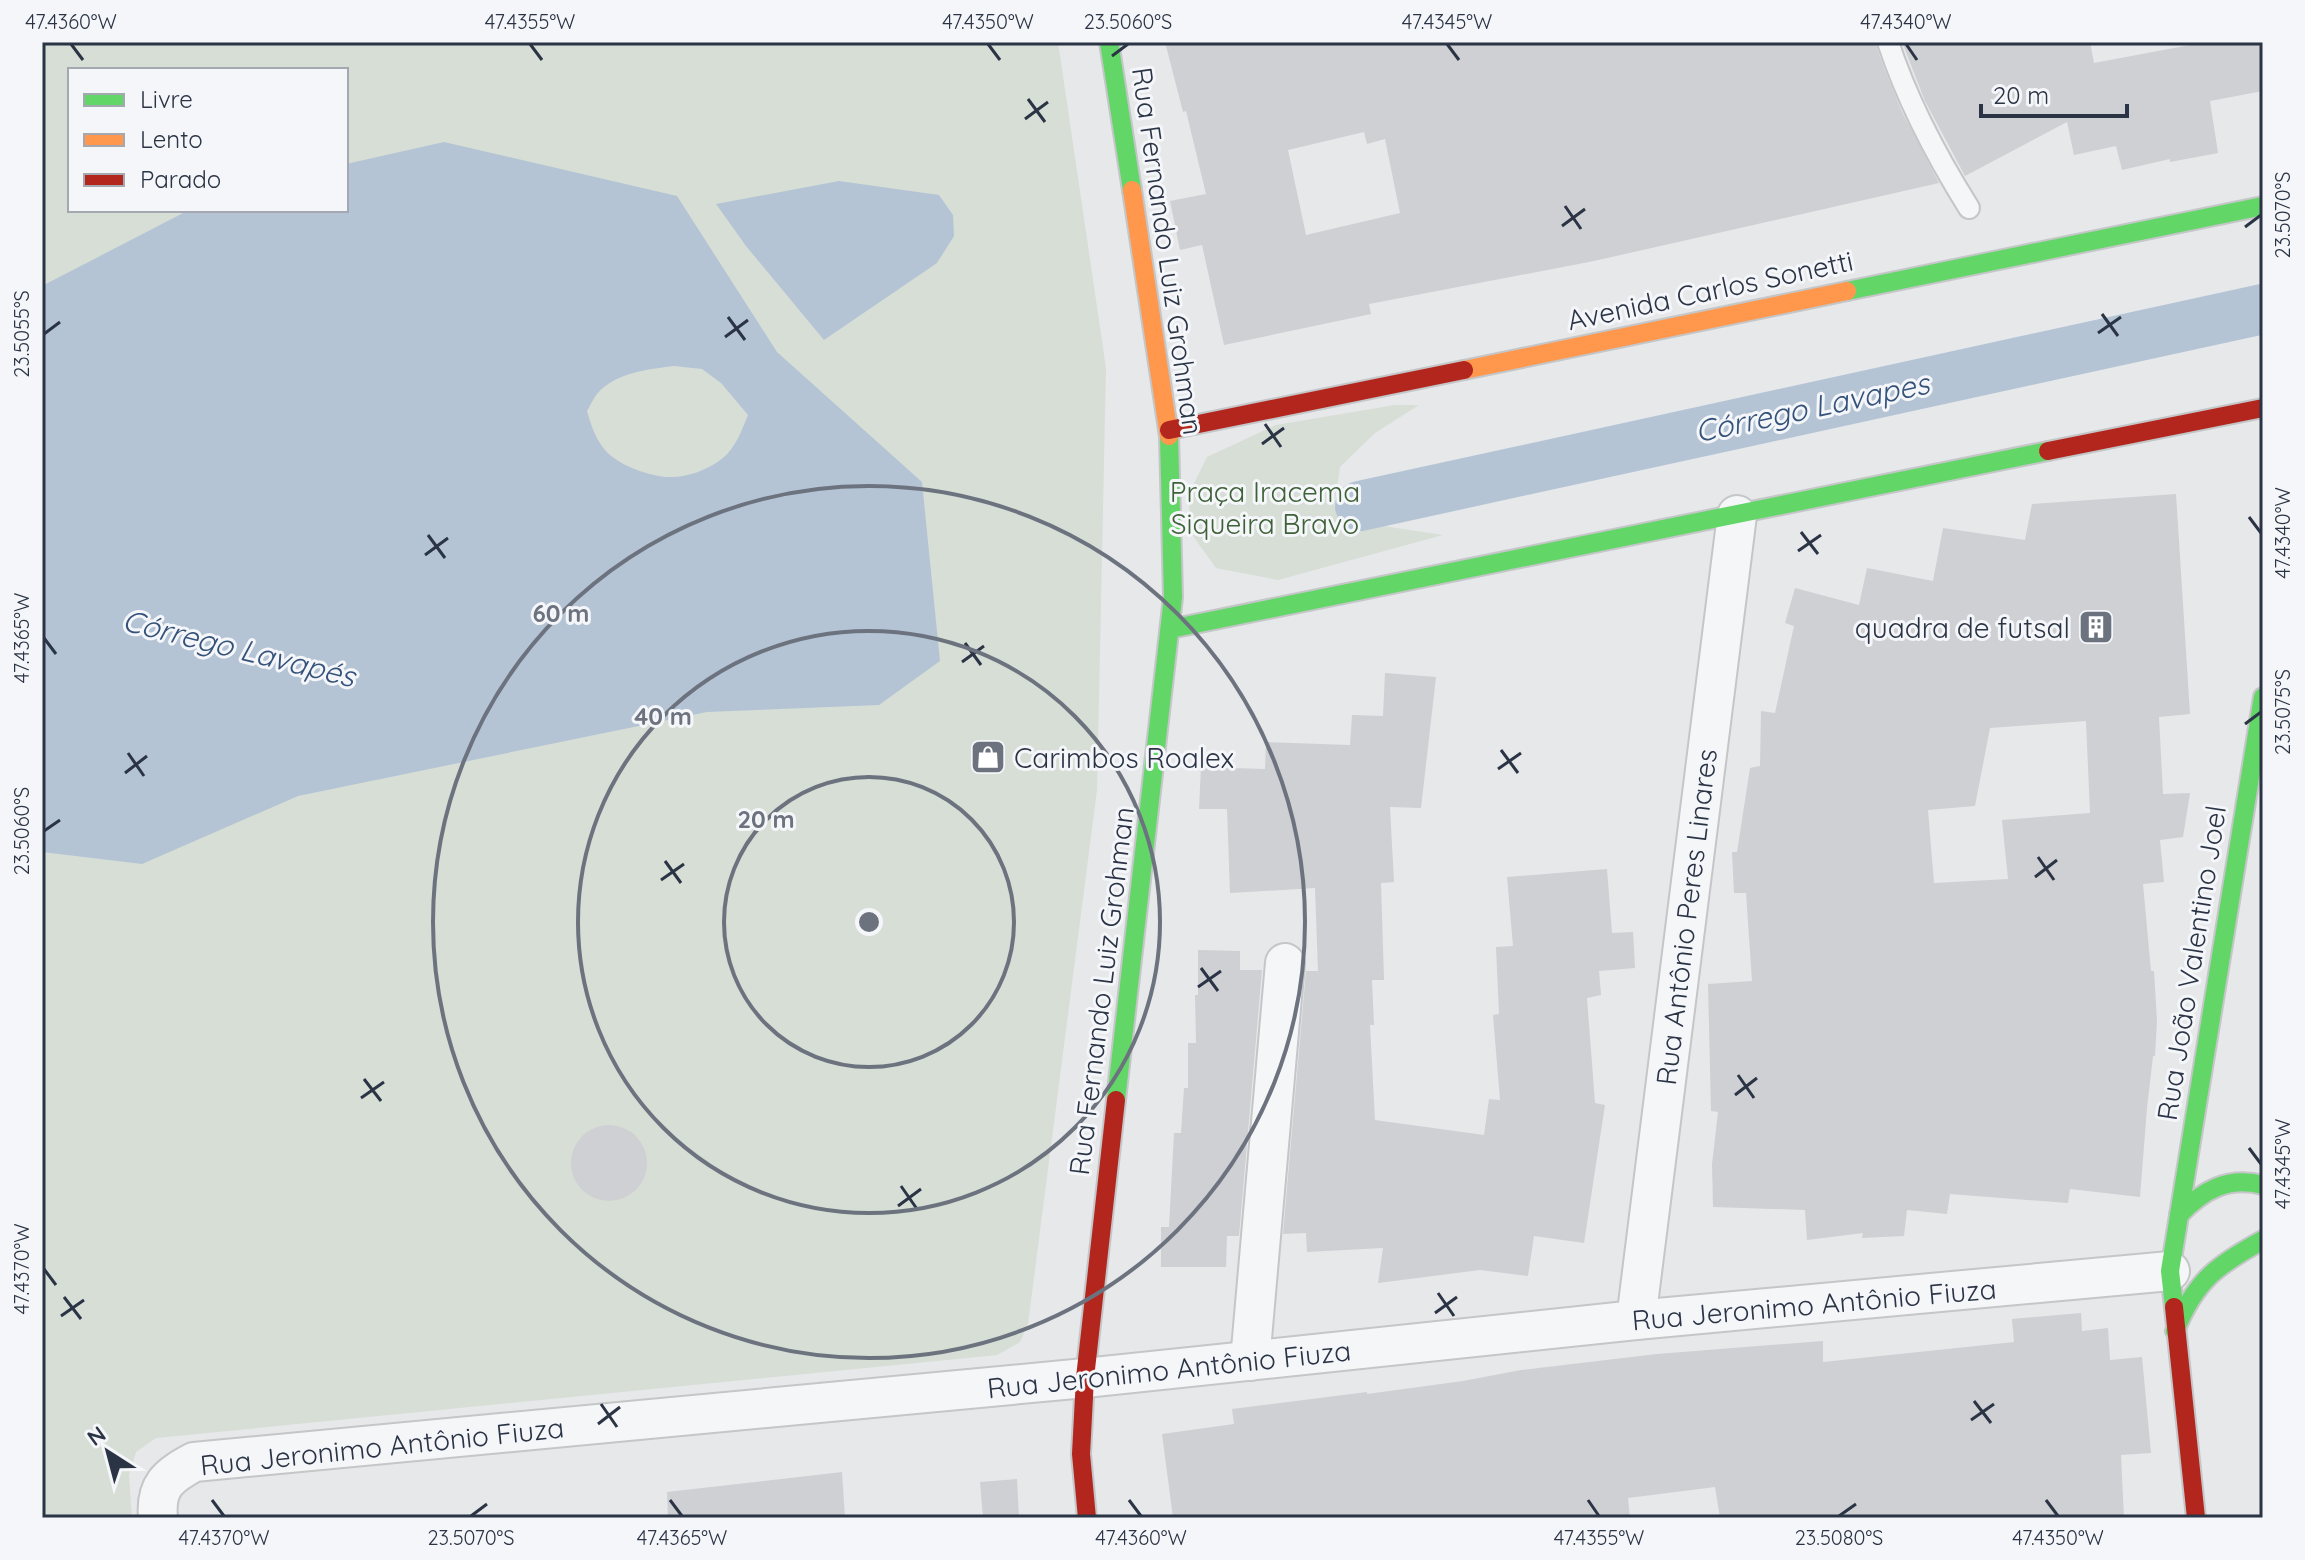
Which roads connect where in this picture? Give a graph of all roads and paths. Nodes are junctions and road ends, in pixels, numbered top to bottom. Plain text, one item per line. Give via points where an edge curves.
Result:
1 (1109, 42) edge
2 (1888, 42) edge
3 (2263, 206) edge
4 (1969, 208) dead end
5 (2263, 408) edge
6 (1169, 430) junction
7 (1737, 515) junction
8 (1170, 629) junction
9 (2263, 697) edge
10 (1285, 963) dead end
11 (2263, 1185) edge
12 (2179, 1215) junction
13 (2244, 1250) edge
14 (2177, 1254) junction
15 (1636, 1320) junction
16 (2175, 1331) junction
17 (1250, 1361) junction
18 (1085, 1378) junction
19 (158, 1518) edge
20 (1087, 1518) edge
21 (2196, 1518) edge

1 - 6 street, Rua Fernando Luiz Grohman
2 - 4 lane via 1937,156
3 - 6 street, Avenida Carlos Sonetti
5 - 7 street
6 - 8 street, Rua Fernando Luiz Grohman
7 - 8 street
7 - 15 street, Rua Antônio Peres Linares
8 - 18 street, Rua Fernando Luiz Grohman
9 - 12 street, Rua João Valentino Joel
10 - 17 street
11 - 12 street via 2236,1180 2217,1184
12 - 14 street, Rua João Valentino Joel
13 - 16 street via 2200,1282
14 - 15 street, Rua Jeronimo Antônio Fiuza
14 - 16 street, Rua João Valentino Joel
15 - 17 street, Rua Jeronimo Antônio Fiuza
16 - 21 street, Rua João Valentino Joel
17 - 18 street, Rua Jeronimo Antônio Fiuza
18 - 19 street, Rua Jeronimo Antônio Fiuza via 194,1462 172,1474 157,1500
18 - 20 street, Rua Fernando Luiz Grohman via 1081,1454

